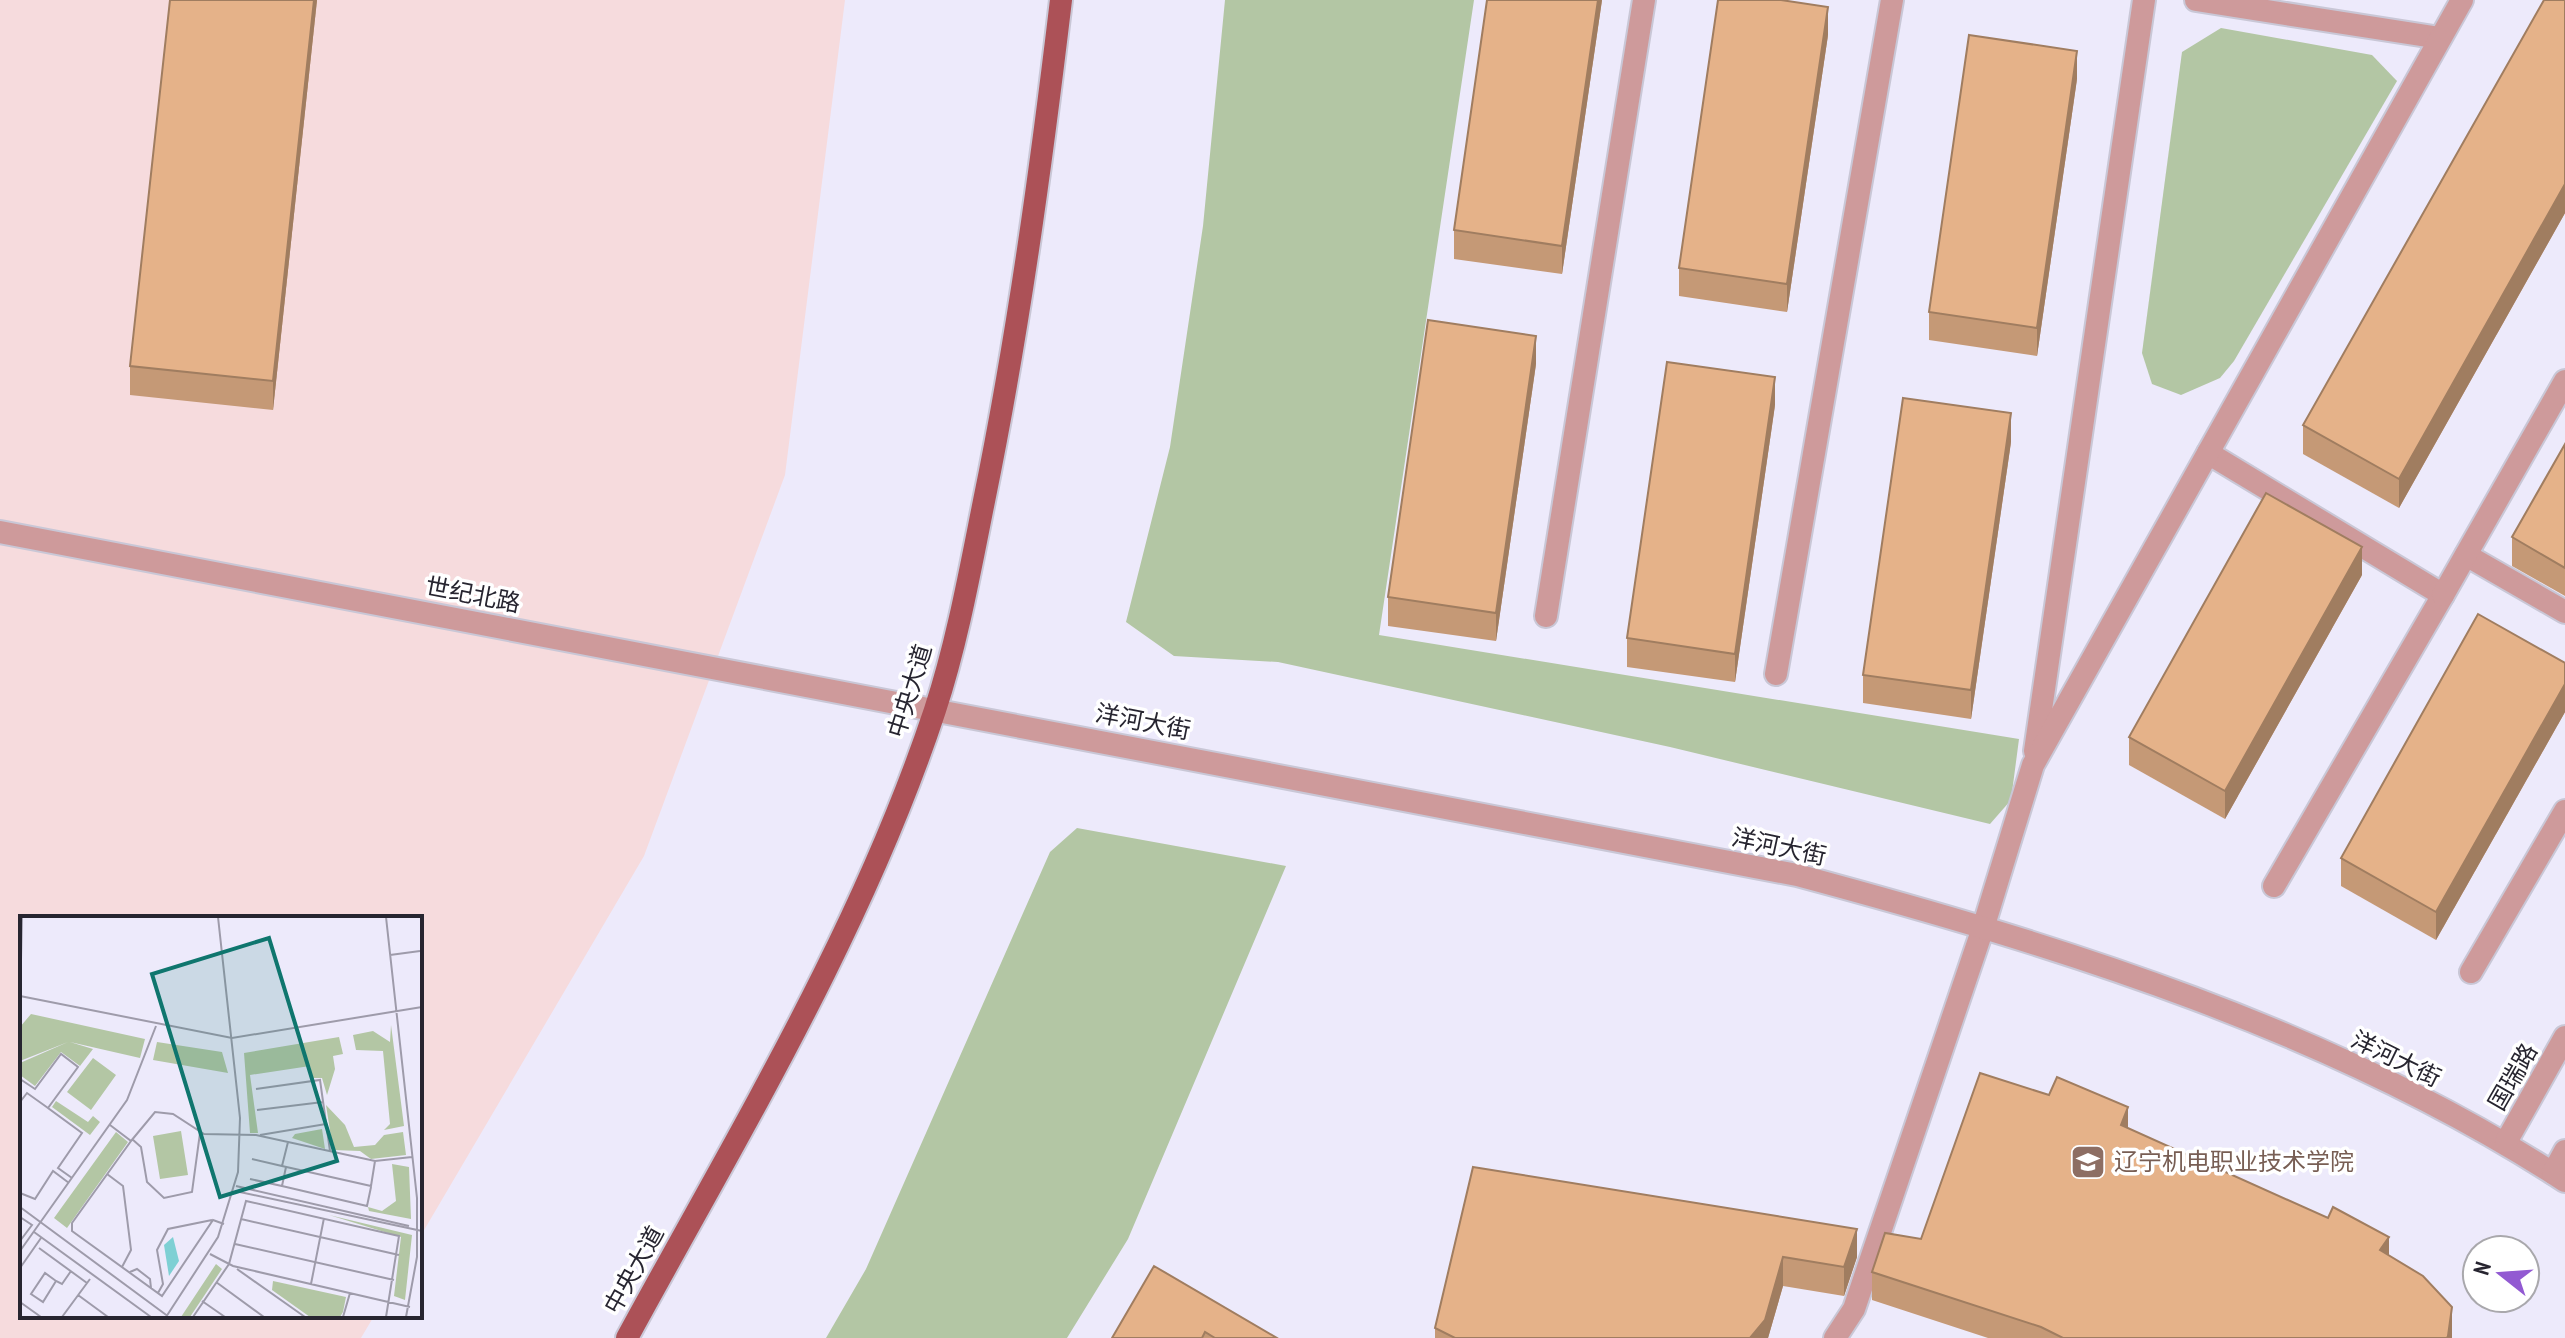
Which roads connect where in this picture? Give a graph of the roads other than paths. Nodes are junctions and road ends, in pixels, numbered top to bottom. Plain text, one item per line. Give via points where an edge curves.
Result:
1 (1061, 0) edge
2 (1644, 0) edge
3 (1892, 0) edge
4 (2144, 0) edge
5 (2196, 0) edge
6 (2462, 0) edge
7 (2440, 38) junction
8 (2565, 381) edge
9 (2208, 453) junction
10 (0, 532) edge
11 (2466, 555) junction
12 (2443, 595) junction
13 (2565, 612) edge
14 (1546, 616) dead end
15 (1776, 674) dead end
16 (936, 709) junction
17 (2033, 765) junction
18 (2565, 811) edge
19 (2274, 886) dead end
20 (1984, 925) junction
21 (2471, 972) dead end
22 (2565, 1037) edge
23 (2506, 1142) junction
24 (2565, 1151) edge
25 (2559, 1177) edge
26 (627, 1338) edge
27 (1835, 1338) edge

1 - 16 main road, 中央大道 via 1036,213 1003,413
2 - 14 street
3 - 15 street
4 - 17 street
5 - 7 street
6 - 7 street
7 - 9 street
8 - 11 street
9 - 12 street
9 - 17 street
10 - 16 street, 世纪北路
11 - 12 street
11 - 13 street
12 - 19 street
16 - 20 street, 洋河大街 via 1797,875
16 - 26 main road, 中央大道 via 870,877 786,1046
17 - 20 street
18 - 21 street
20 - 23 street, 洋河大街 via 2208,1004 2359,1069
20 - 27 street via 1854,1309
22 - 23 street, 国瑞路
23 - 25 street, 洋河大街
24 - 25 street

